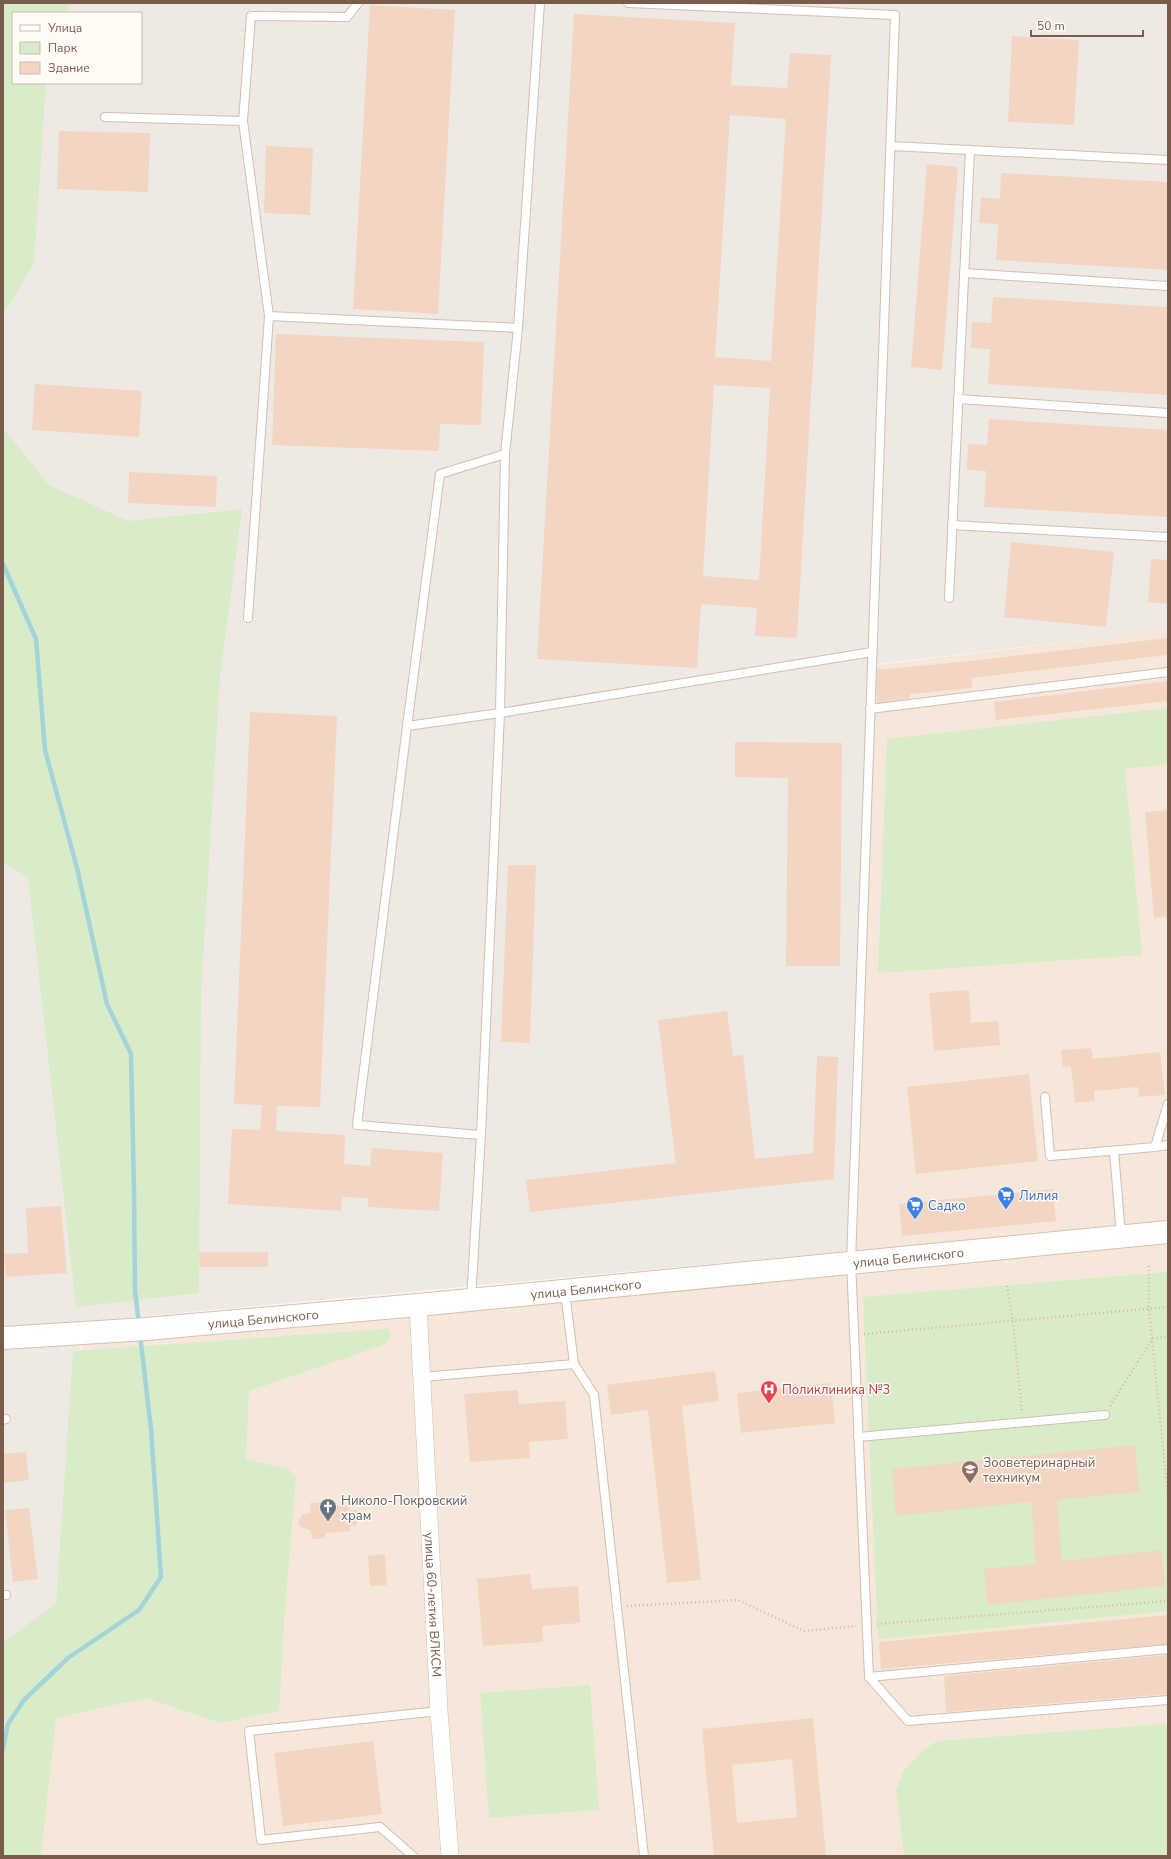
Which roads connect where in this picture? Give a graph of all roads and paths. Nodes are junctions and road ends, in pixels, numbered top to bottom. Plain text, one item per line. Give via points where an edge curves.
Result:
1 (358, 3) edge
2 (540, 3) edge
3 (628, 3) edge
4 (105, 117) dead end
5 (243, 121) junction
6 (890, 146) junction
7 (970, 150) junction
8 (1168, 160) edge
9 (964, 273) junction
10 (1168, 286) edge
11 (269, 316) junction
12 (518, 328) junction
13 (958, 399) junction
14 (1168, 412) edge
15 (505, 454) junction
16 (952, 525) junction
17 (1168, 537) edge
18 (949, 598) dead end
19 (248, 618) dead end
20 (872, 652) junction
21 (1168, 672) edge
22 (870, 709) junction
23 (500, 713) junction
24 (407, 726) junction
25 (1046, 1097) dead end
26 (1168, 1104) edge
27 (481, 1135) junction
28 (1168, 1145) edge
29 (1155, 1146) junction
30 (1114, 1151) junction
31 (1168, 1232) edge
32 (1121, 1237) junction
33 (851, 1262) junction
34 (1148, 1266) dead end
35 (1007, 1286) dead end
36 (565, 1290) junction
37 (471, 1300) junction
38 (418, 1306) junction
39 (1168, 1307) edge
40 (1149, 1309) junction
41 (1013, 1321) junction
42 (853, 1335) junction
43 (1168, 1337) edge
44 (3, 1338) edge
45 (1153, 1338) junction
46 (574, 1364) junction
47 (422, 1377) junction
48 (1105, 1415) joint
49 (1023, 1422) junction
50 (858, 1437) junction
51 (1168, 1498) edge
52 (1168, 1601) edge
53 (616, 1607) junction
54 (868, 1624) junction
55 (1168, 1649) edge
56 (869, 1677) junction
57 (1168, 1700) edge
58 (440, 1711) junction
59 (413, 1856) edge
60 (450, 1856) edge
61 (644, 1856) edge

1 - 5 lane via 347,17 251,16
2 - 12 lane
3 - 6 lane via 896,15
4 - 5 lane
5 - 11 lane
6 - 7 lane
6 - 20 lane
7 - 8 lane
7 - 9 lane
9 - 10 lane
9 - 13 lane
11 - 12 lane
11 - 19 lane
12 - 15 lane
13 - 14 lane
13 - 16 lane
15 - 23 lane
15 - 24 lane via 440,474
16 - 17 lane
16 - 18 lane
20 - 22 lane
20 - 23 lane
21 - 22 lane
22 - 33 lane
23 - 24 lane
23 - 27 lane
24 - 27 lane via 357,1125
25 - 30 lane via 1050,1156
26 - 29 lane
27 - 37 lane
28 - 29 lane
29 - 30 lane
30 - 32 lane
31 - 32 street, улица Белинского
32 - 33 street, улица Белинского
33 - 36 street, улица Белинского
33 - 42 lane
34 - 40 path
35 - 41 path
36 - 37 street, улица Белинского
36 - 46 lane
37 - 38 street, улица Белинского
38 - 44 street, улица Белинского
38 - 47 street, улица 60-летия ВЛКСМ
39 - 40 path
40 - 41 path
40 - 45 path
41 - 42 path
41 - 49 path
42 - 50 lane
43 - 45 path
45 - 48 path
45 - 51 path
46 - 47 lane
46 - 53 lane via 594,1395
47 - 58 street, улица 60-летия ВЛКСМ
48 - 49 lane
49 - 50 lane
50 - 54 lane
52 - 54 path
53 - 54 path via 738,1600 804,1631
53 - 61 lane
54 - 56 lane
55 - 56 lane
56 - 57 lane via 908,1721
58 - 59 lane via 249,1731 261,1840 380,1827
58 - 60 street, улица 60-летия ВЛКСМ

